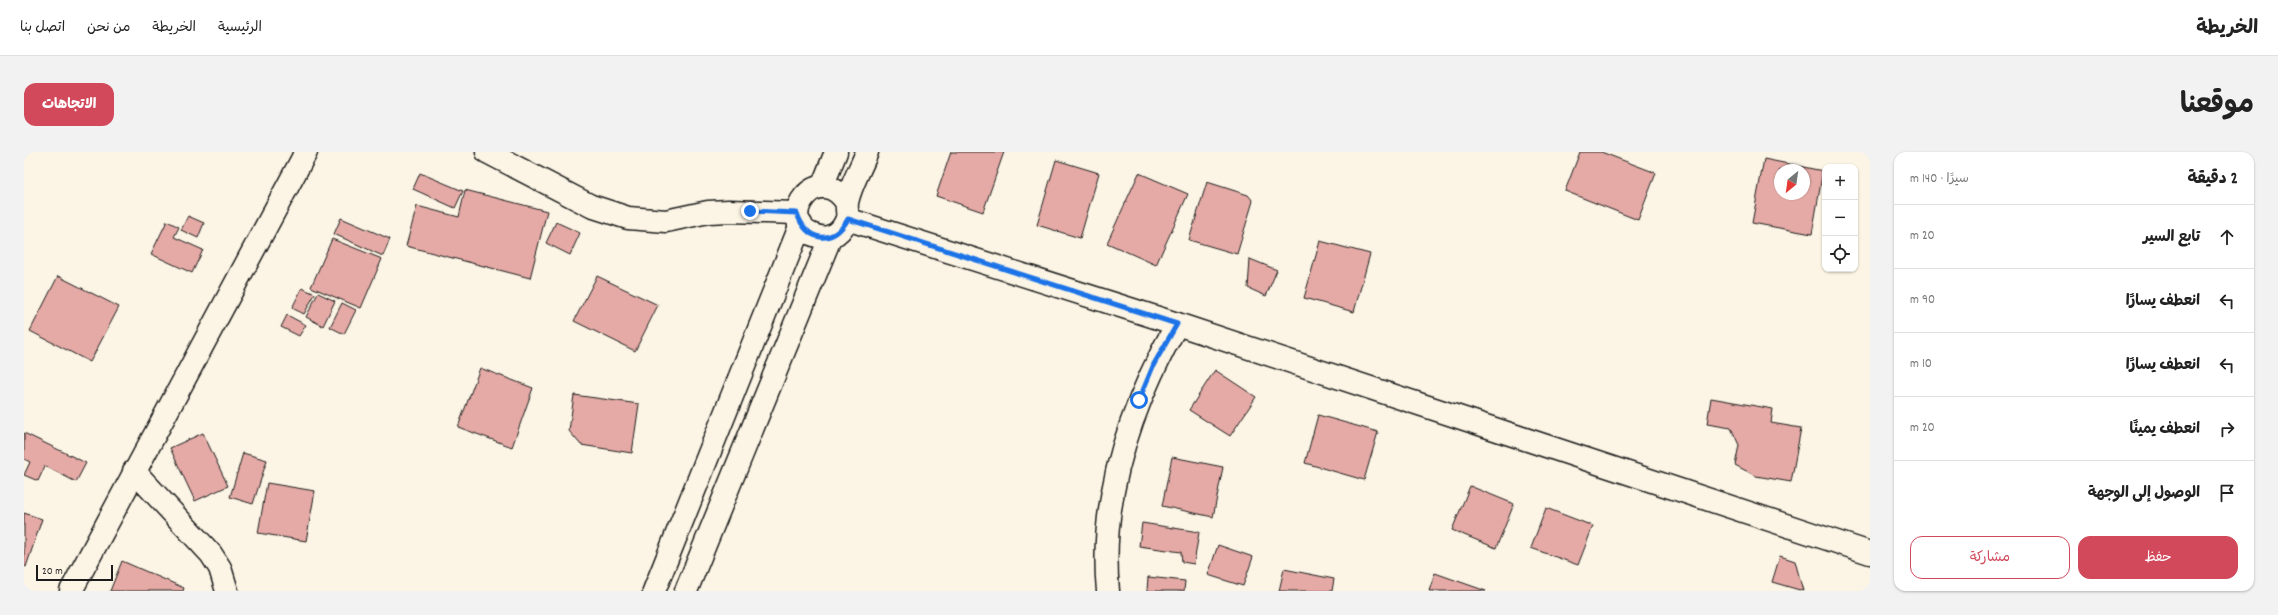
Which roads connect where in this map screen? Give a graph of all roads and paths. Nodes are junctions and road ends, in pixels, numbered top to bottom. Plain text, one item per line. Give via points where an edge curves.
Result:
1 (306, 152) edge
2 (487, 152) edge
3 (836, 152) edge
4 (867, 152) edge
5 (822, 187) junction
6 (847, 211) junction
7 (799, 219) junction
8 (831, 236) junction
9 (1177, 324) junction
10 (134, 471) junction
11 (1870, 553) edge
12 (71, 591) edge
13 (227, 591) edge
14 (654, 591) edge
15 (686, 591) edge
16 (1108, 591) edge

1 - 10 street
2 - 7 street via 591,206 628,218 666,221 694,214 729,211
3 - 5 street
4 - 6 street
5 - 6 street via 841,194
5 - 7 street via 812,189 804,195 799,203
6 - 8 street via 842,230
6 - 9 street
7 - 8 street via 808,233 820,237
7 - 14 street
8 - 15 street
9 - 11 street
9 - 16 street via 1154,364 1122,451 1112,502 1108,545
10 - 12 street
10 - 13 street via 211,554 220,568

